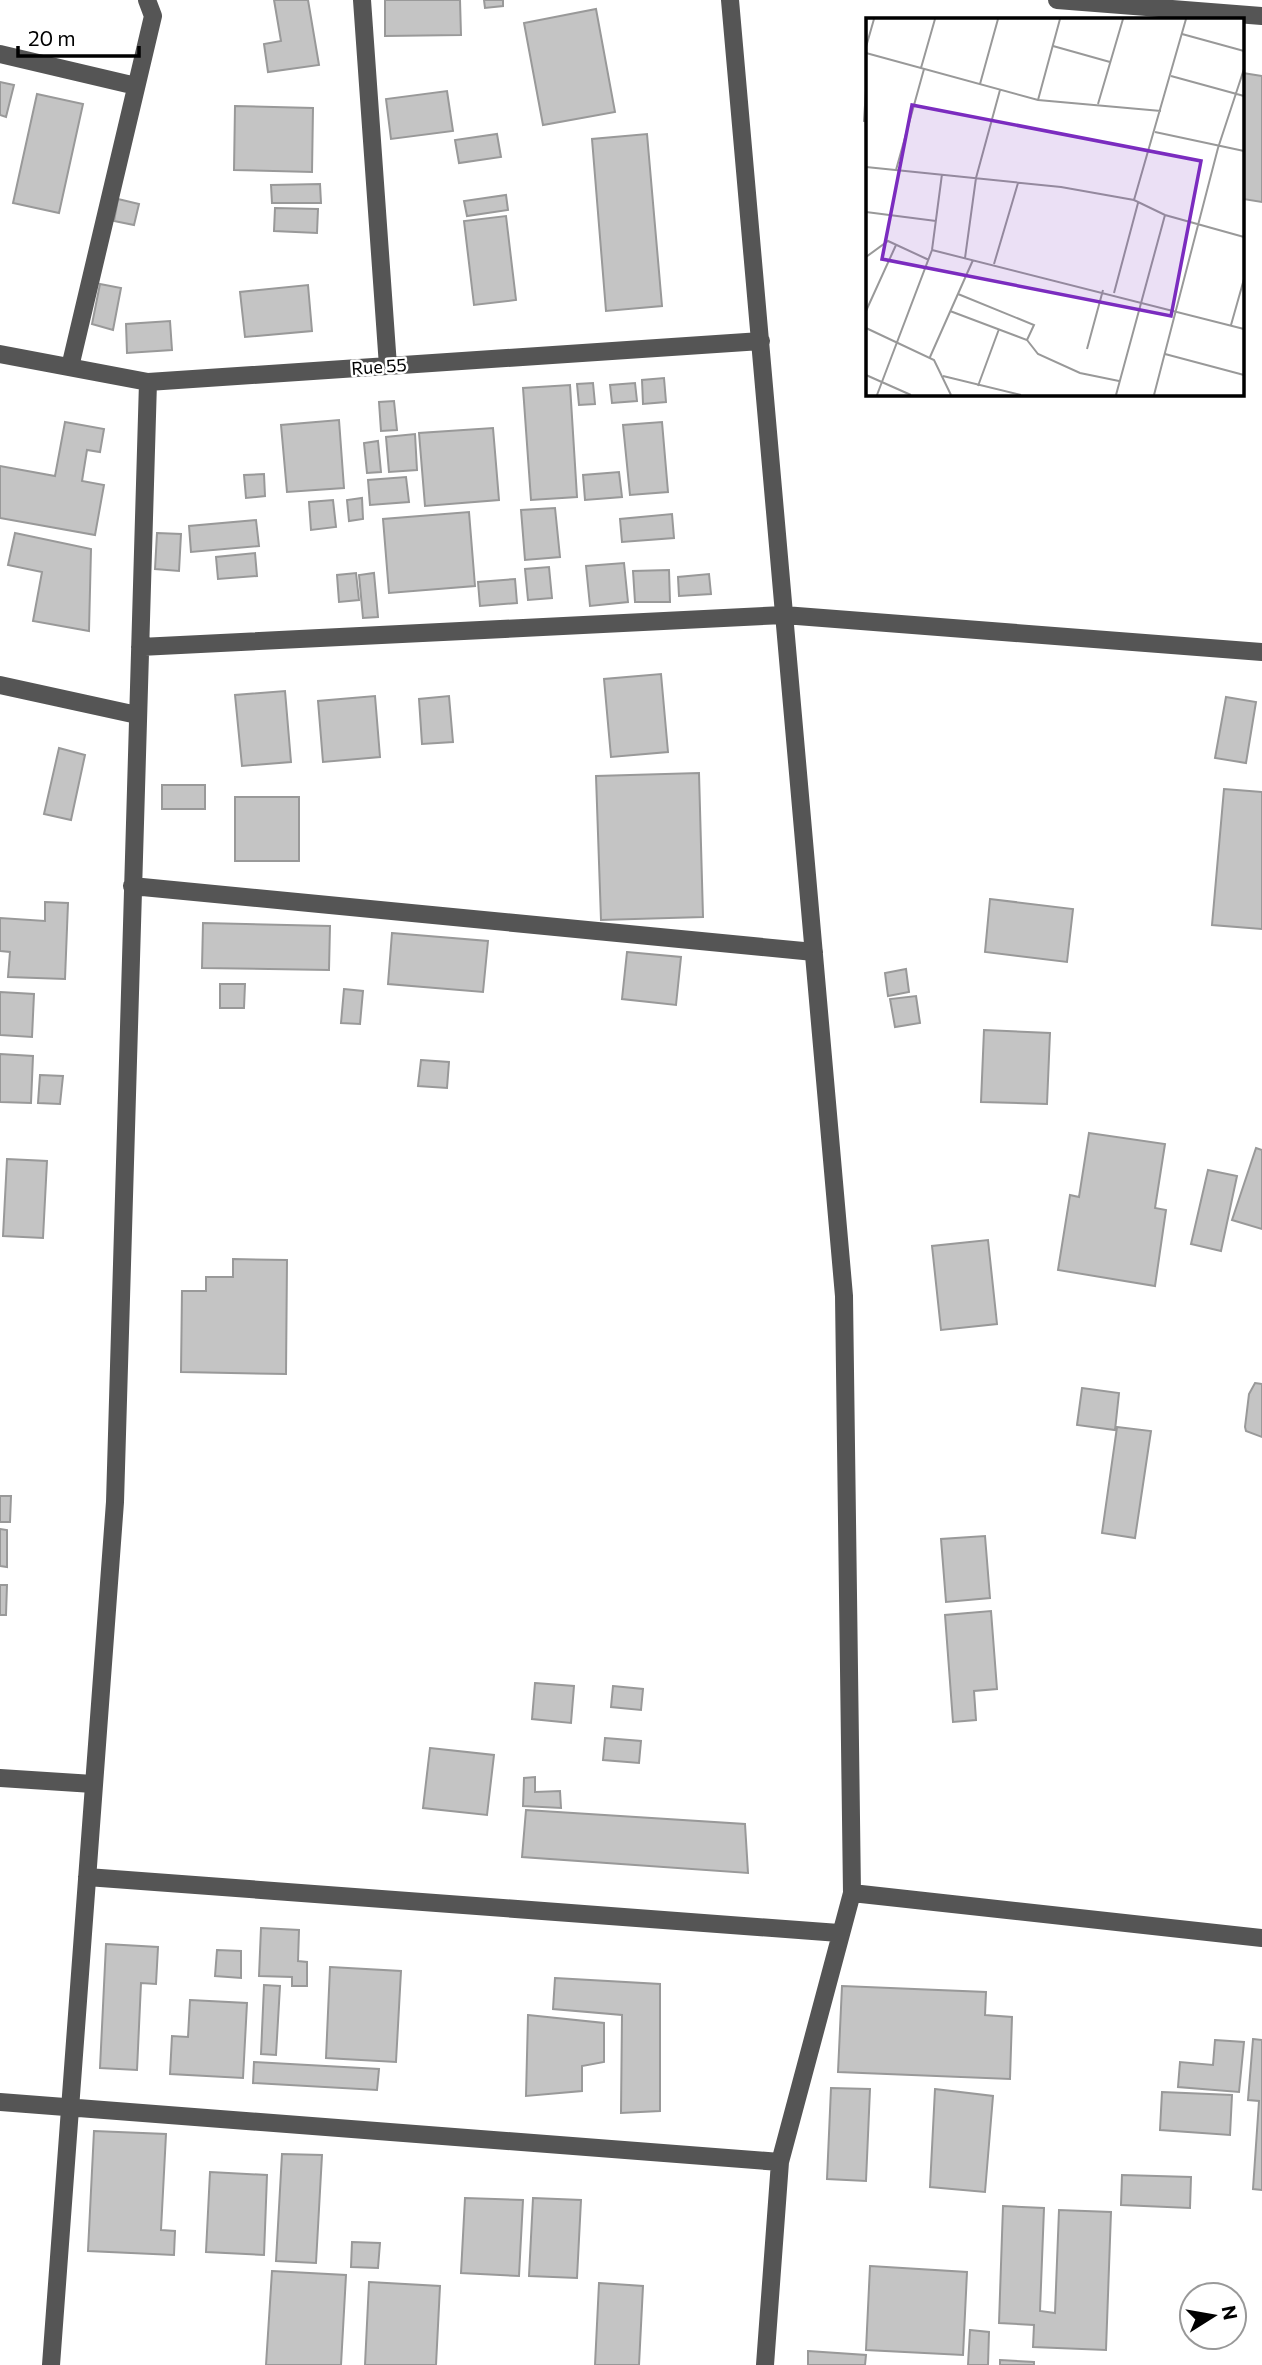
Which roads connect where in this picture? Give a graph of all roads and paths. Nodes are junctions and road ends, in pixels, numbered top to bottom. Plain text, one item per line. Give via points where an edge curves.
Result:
1 (147, 0) edge
2 (362, 0) edge
3 (730, 0) edge
4 (1057, 0) edge
5 (1262, 16) edge
6 (0, 54) edge
7 (136, 86) junction
8 (761, 341) junction
9 (0, 354) edge
10 (388, 366) junction
11 (70, 367) junction
12 (148, 382) junction
13 (784, 615) junction
14 (140, 648) junction
15 (1262, 652) edge
16 (0, 685) edge
17 (137, 715) junction
18 (132, 886) junction
19 (814, 952) junction
20 (0, 1778) edge
21 (93, 1784) junction
22 (87, 1877) junction
23 (852, 1892) junction
24 (839, 1933) junction
25 (1262, 1938) edge
26 (0, 2102) edge
27 (69, 2107) junction
28 (780, 2162) junction
29 (51, 2365) edge
30 (765, 2365) edge

1 - 7 street via 153,16
2 - 10 street
3 - 8 street
4 - 5 street
6 - 7 street
7 - 11 street
8 - 10 street, Rue 55
8 - 13 street
9 - 11 street, Rue 55
10 - 12 street, Rue 55
11 - 12 street, Rue 55
12 - 14 street
13 - 14 street
13 - 15 street
13 - 19 street
14 - 17 street
16 - 17 street
17 - 18 street
18 - 19 street
18 - 21 street via 114,1502
19 - 23 street via 844,1296
20 - 21 street
21 - 22 street
22 - 24 street
22 - 27 street
23 - 24 street
23 - 25 street
24 - 28 street
26 - 27 street
27 - 28 street
27 - 29 street
28 - 30 street

